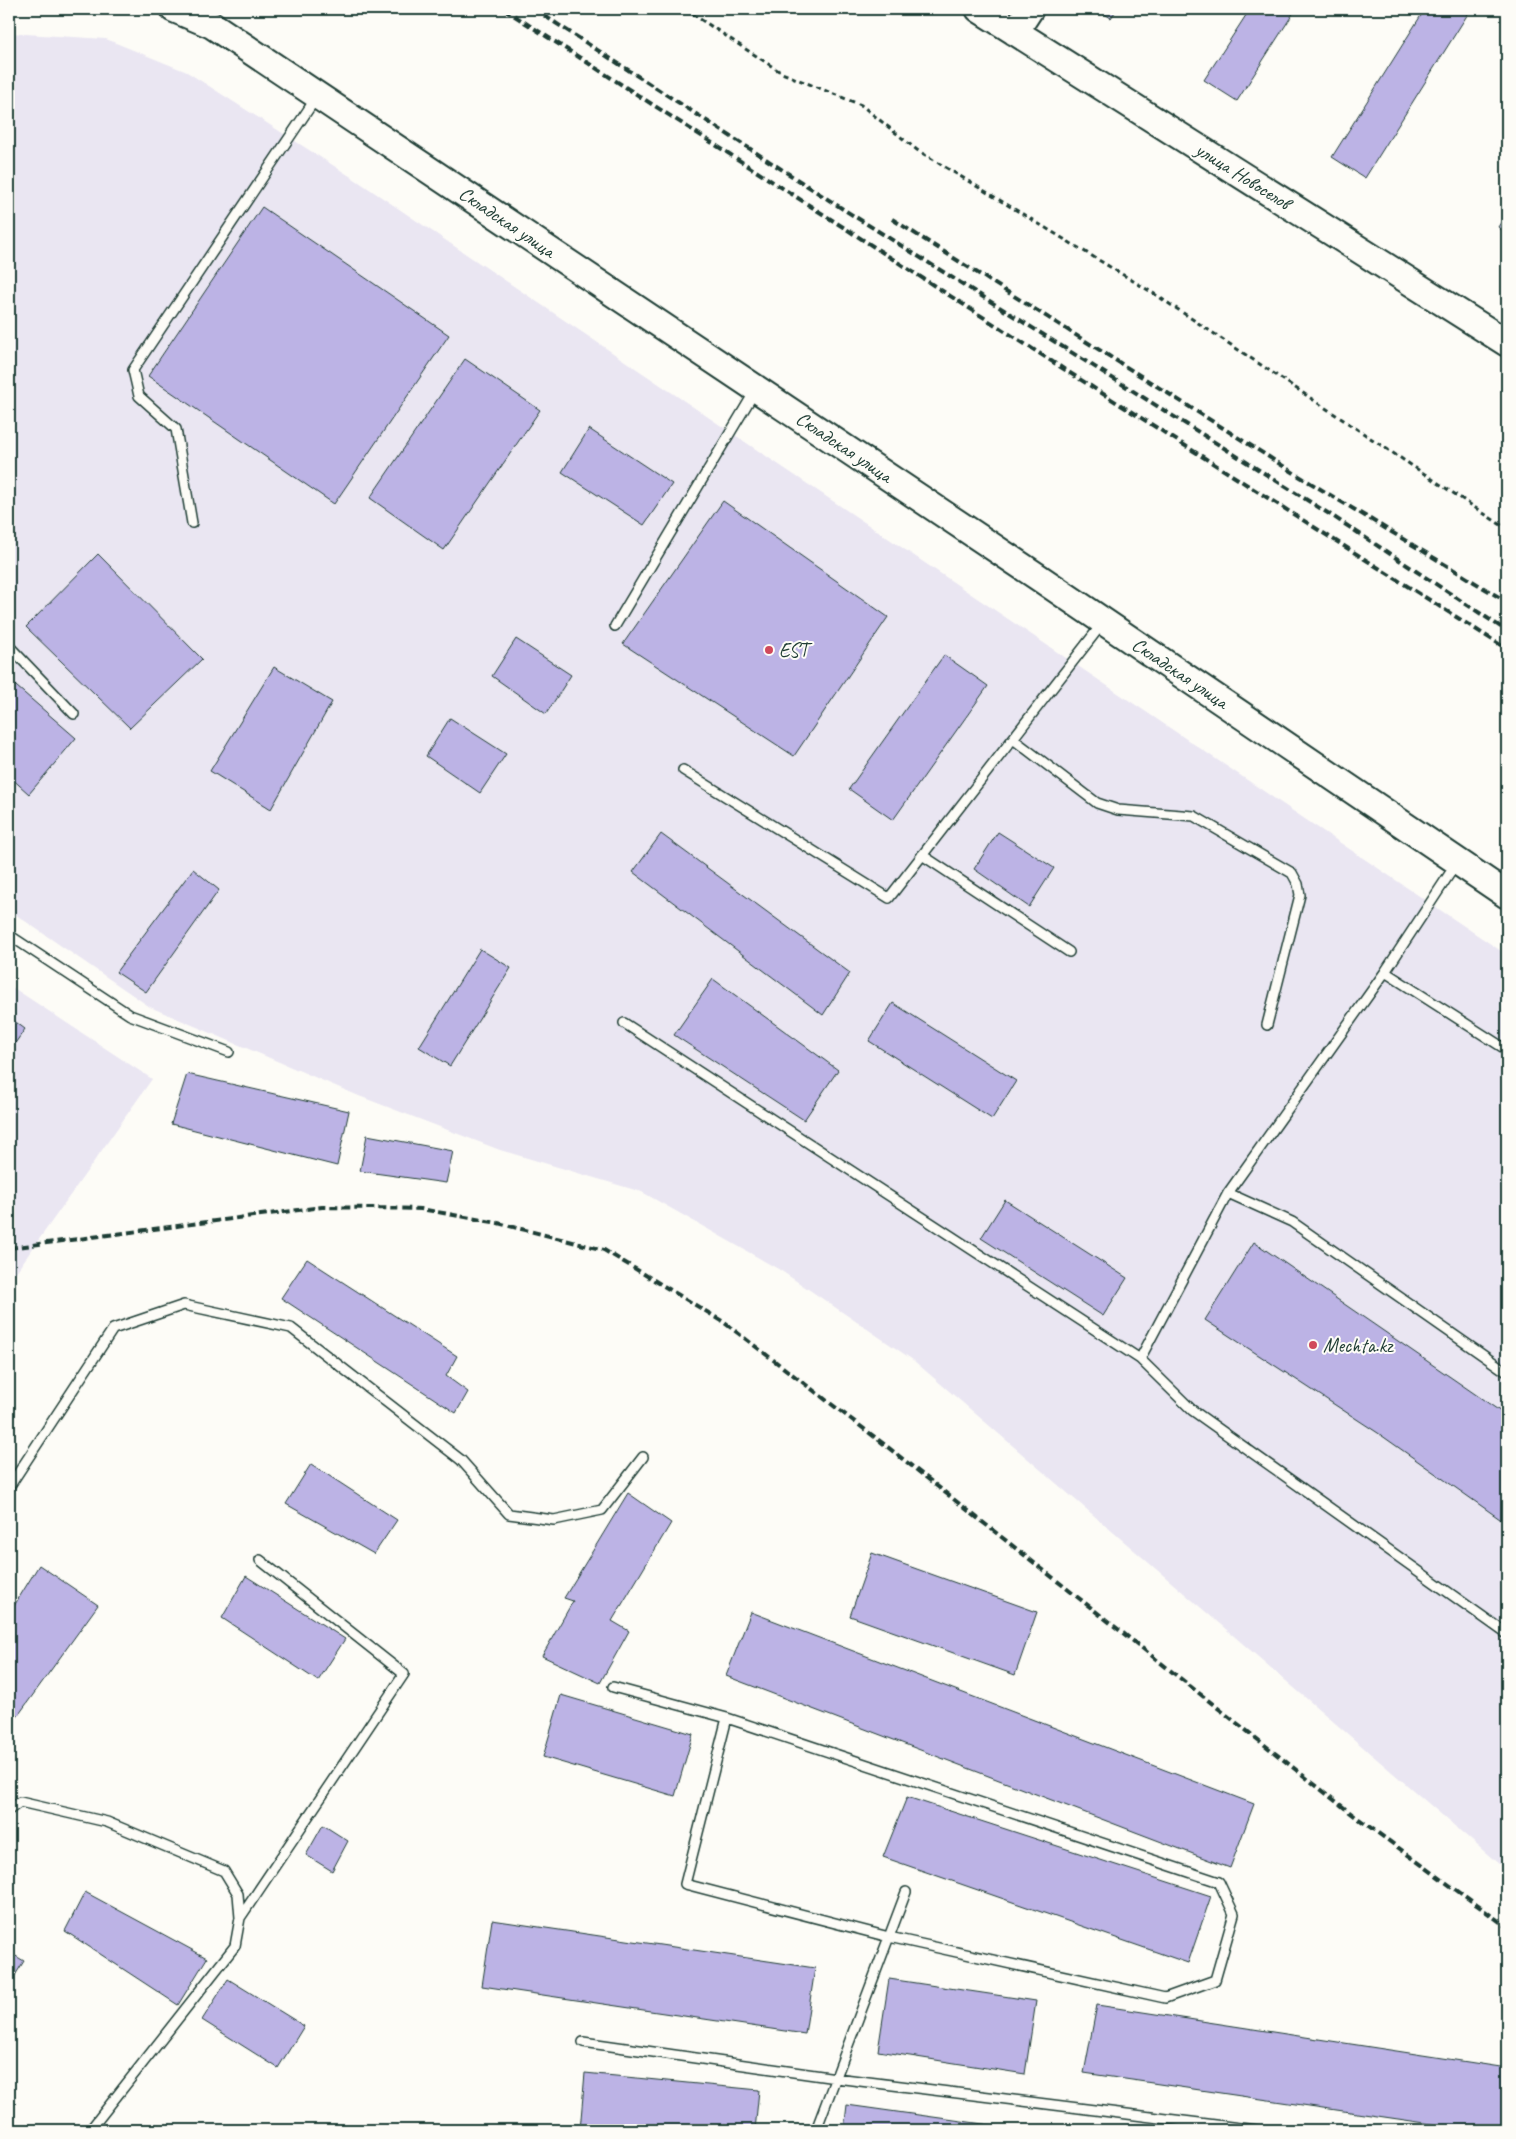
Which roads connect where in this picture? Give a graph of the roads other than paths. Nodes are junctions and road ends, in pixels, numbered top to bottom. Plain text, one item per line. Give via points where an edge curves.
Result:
1 (174, 9) edge
2 (979, 9) edge
3 (1030, 9) edge
4 (1016, 32) junction
5 (318, 96) junction
6 (1507, 343) edge
7 (756, 389) junction
8 (192, 523) dead end
9 (1104, 622) junction
10 (615, 626) dead end
11 (9, 646) edge
12 (74, 714) dead end
13 (1013, 739) junction
14 (683, 770) dead end
15 (922, 855) junction
16 (1457, 862) junction
17 (1507, 895) edge
18 (9, 935) edge
19 (1069, 952) dead end
20 (1385, 972) junction
21 (624, 1023) dead end
22 (1267, 1025) dead end
23 (1507, 1050) edge
24 (229, 1052) dead end
25 (1228, 1193) junction
26 (1140, 1359) junction
27 (1507, 1372) edge
28 (643, 1457) dead end
29 (9, 1487) edge
30 (260, 1560) dead end
31 (1507, 1634) edge
32 (613, 1687) dead end
33 (727, 1718) junction
34 (9, 1810) edge
35 (906, 1892) dead end
36 (240, 1918) junction
37 (889, 1937) junction
38 (582, 2042) dead end
39 (836, 2078) junction
40 (90, 2130) edge
41 (816, 2130) edge
42 (1256, 2130) edge

1 - 5 main road, Складская улица via 212,25
2 - 4 main road, улица Новоселов
3 - 4 main road
4 - 6 main road, улица Новоселов
5 - 7 main road, Складская улица
5 - 8 lane via 133,370 139,396 176,429
7 - 9 main road, Складская улица
7 - 10 lane
9 - 13 lane
9 - 16 main road, Складская улица
11 - 12 lane
13 - 15 lane
13 - 22 lane via 1097,802 1118,810 1194,816 1292,873 1300,895
14 - 15 lane via 889,898
15 - 19 lane
16 - 17 main road, Складская улица
16 - 20 lane
18 - 24 lane via 130,1015
20 - 23 lane
20 - 25 lane
21 - 26 lane
25 - 26 lane
25 - 27 lane via 1292,1222
26 - 31 lane via 1192,1410
28 - 29 lane via 602,1510 554,1520 509,1514 461,1460 292,1328 184,1306 113,1329
30 - 36 lane via 404,1674
32 - 33 lane
33 - 37 lane via 685,1884
33 - 37 lane via 1220,1882 1234,1914 1215,1980 1164,1998
34 - 36 lane via 20,1802 106,1822 224,1871 238,1894
35 - 37 lane
36 - 40 lane via 235,1946
37 - 39 lane
38 - 39 lane
39 - 41 lane
39 - 42 lane

